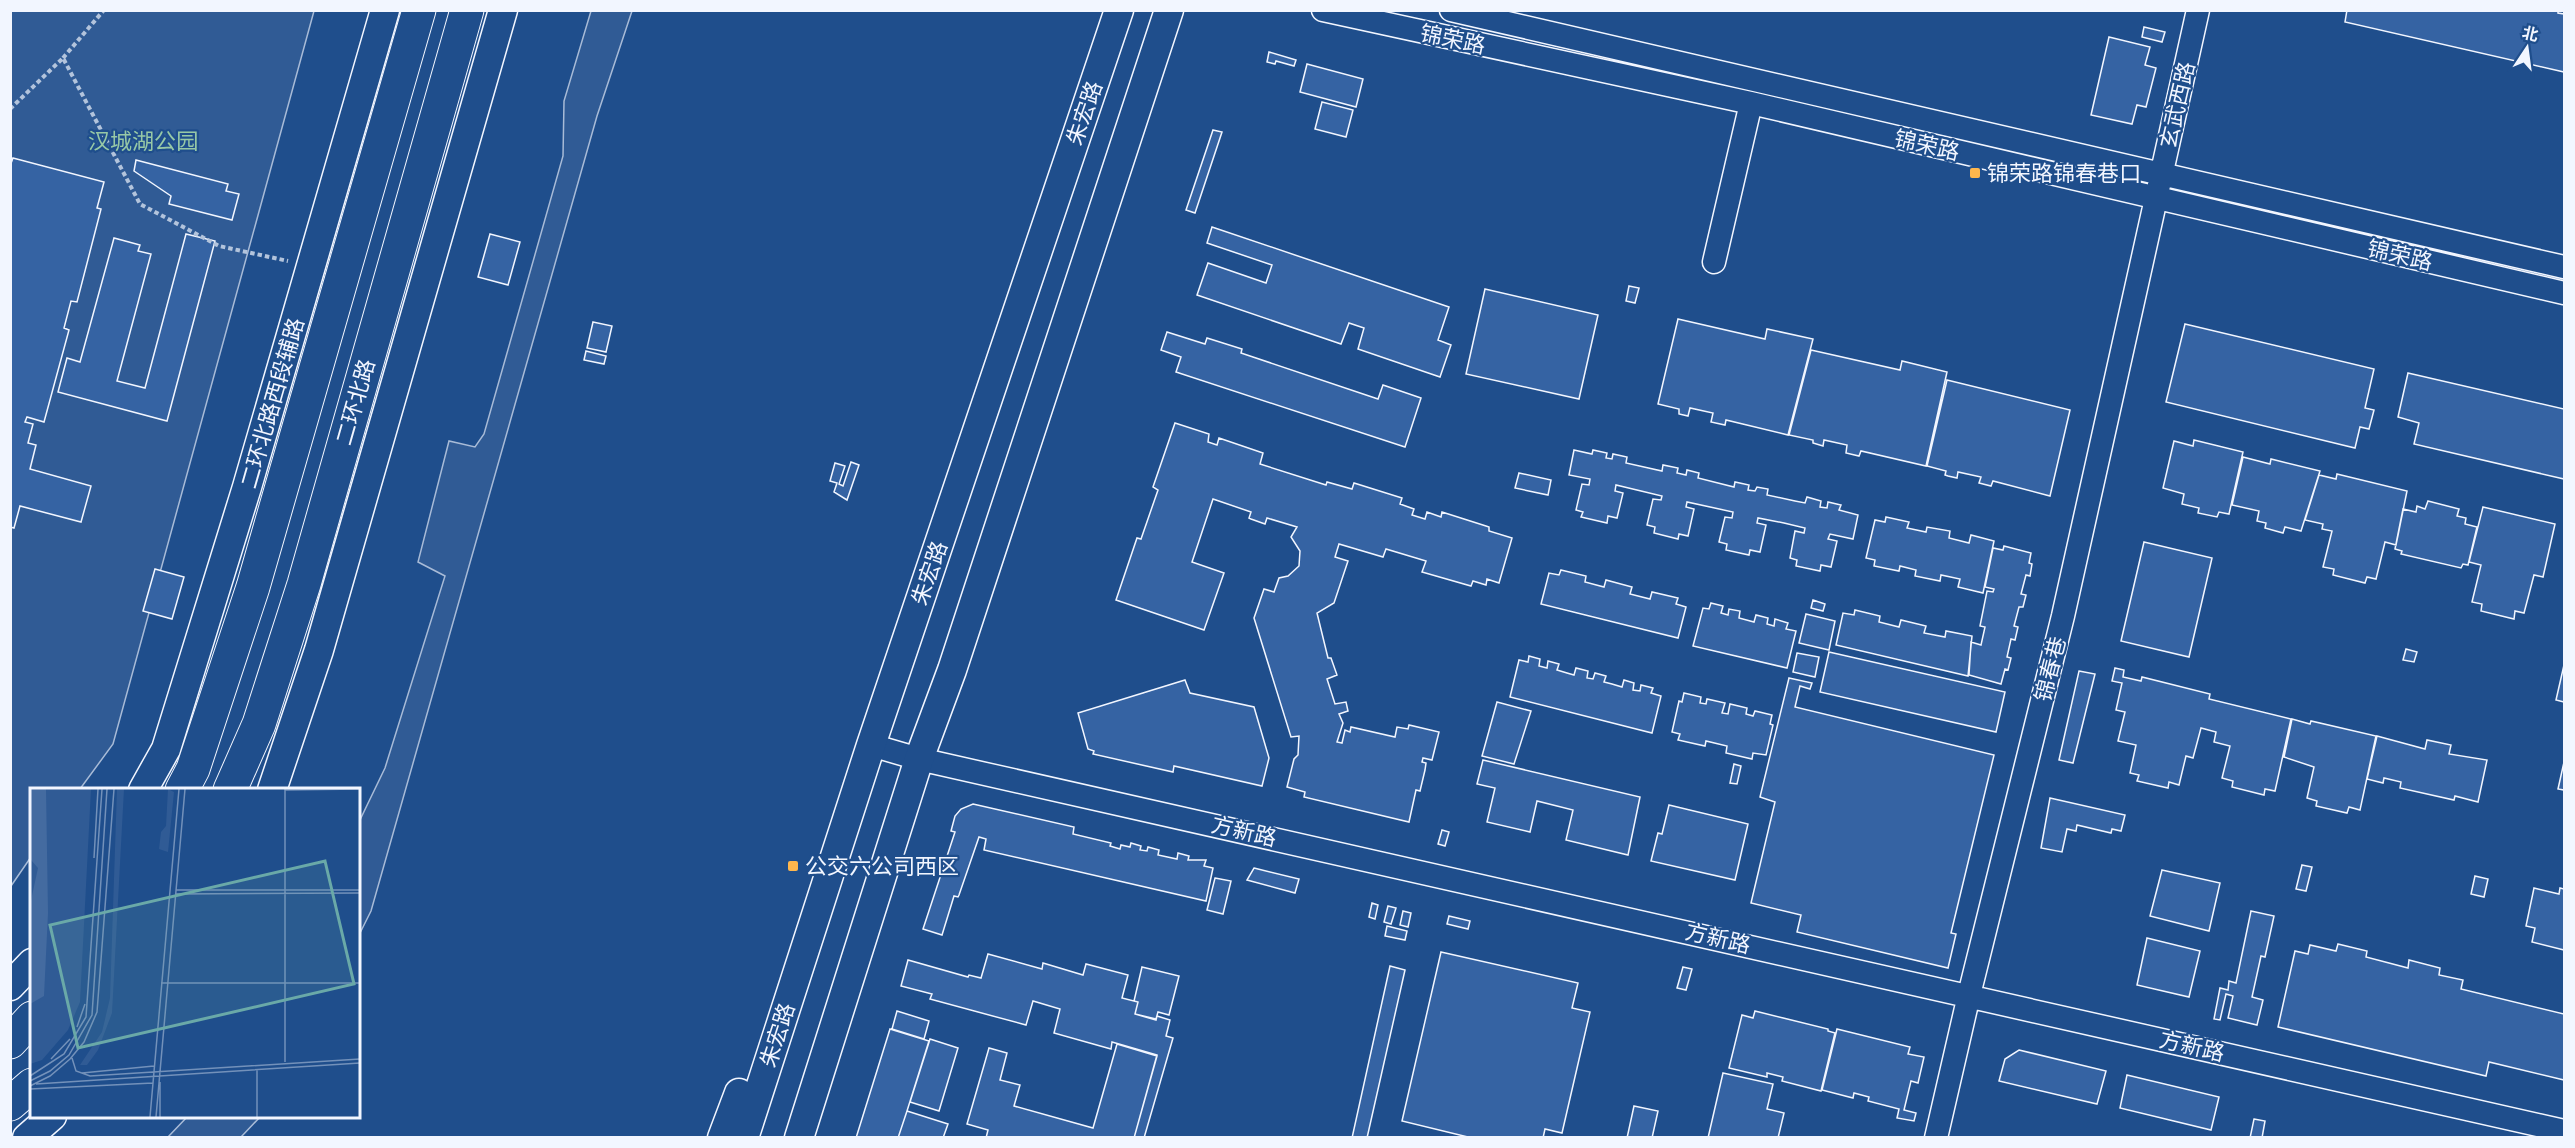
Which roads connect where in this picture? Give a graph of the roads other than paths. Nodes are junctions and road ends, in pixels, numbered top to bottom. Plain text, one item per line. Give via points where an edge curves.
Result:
1 (385, 10) edge
2 (419, 10) edge
3 (467, 10) edge
4 (503, 10) edge
5 (1119, 10) edge
6 (1169, 10) edge
7 (1323, 10) edge
8 (1452, 10) edge
9 (2198, 10) edge
10 (1751, 103) junction
11 (2162, 174) junction
12 (2156, 199) junction
13 (1714, 262) dead end
14 (2565, 267) edge
15 (2565, 293) edge
16 (871, 745) junction
17 (919, 759) junction
18 (144, 788) edge
19 (183, 788) edge
20 (230, 788) edge
21 (272, 788) edge
22 (30, 965) edge
23 (793, 985) junction
24 (10, 986) edge
25 (1969, 995) junction
26 (30, 1020) edge
27 (10, 1042) edge
28 (30, 1087) edge
29 (10, 1104) edge
30 (50, 1118) edge
31 (2565, 1131) edge
32 (27, 1137) edge
33 (722, 1137) edge
34 (744, 1137) edge
35 (799, 1137) edge
36 (1936, 1137) edge

1 - 18 main road, 二环北路西段辅路 via 247,487 166,748
2 - 19 highway, 二环北路 via 253,586 193,769
3 - 20 highway, 二环北路 via 304,584 259,724
4 - 21 main road via 319,650
5 - 16 main road, 朱宏路
6 - 17 main road via 952,670
7 - 10 street, 锦荣路
8 - 11 street, 锦荣路
9 - 11 street, 玄武西路
10 - 12 street, 锦荣路
10 - 13 street
11 - 12 street, 玄武西路
11 - 14 street, 锦荣路
12 - 15 street, 锦荣路
12 - 25 street, 锦春巷 via 2063,616
16 - 17 street, 方新路
16 - 23 main road, 朱宏路
17 - 25 street, 方新路
17 - 35 main road
22 - 24 main road
23 - 33 main road via 765,1018
23 - 34 main road, 朱宏路
25 - 31 street, 方新路
25 - 36 street, 锦春巷
26 - 27 highway
28 - 29 highway
30 - 32 main road

